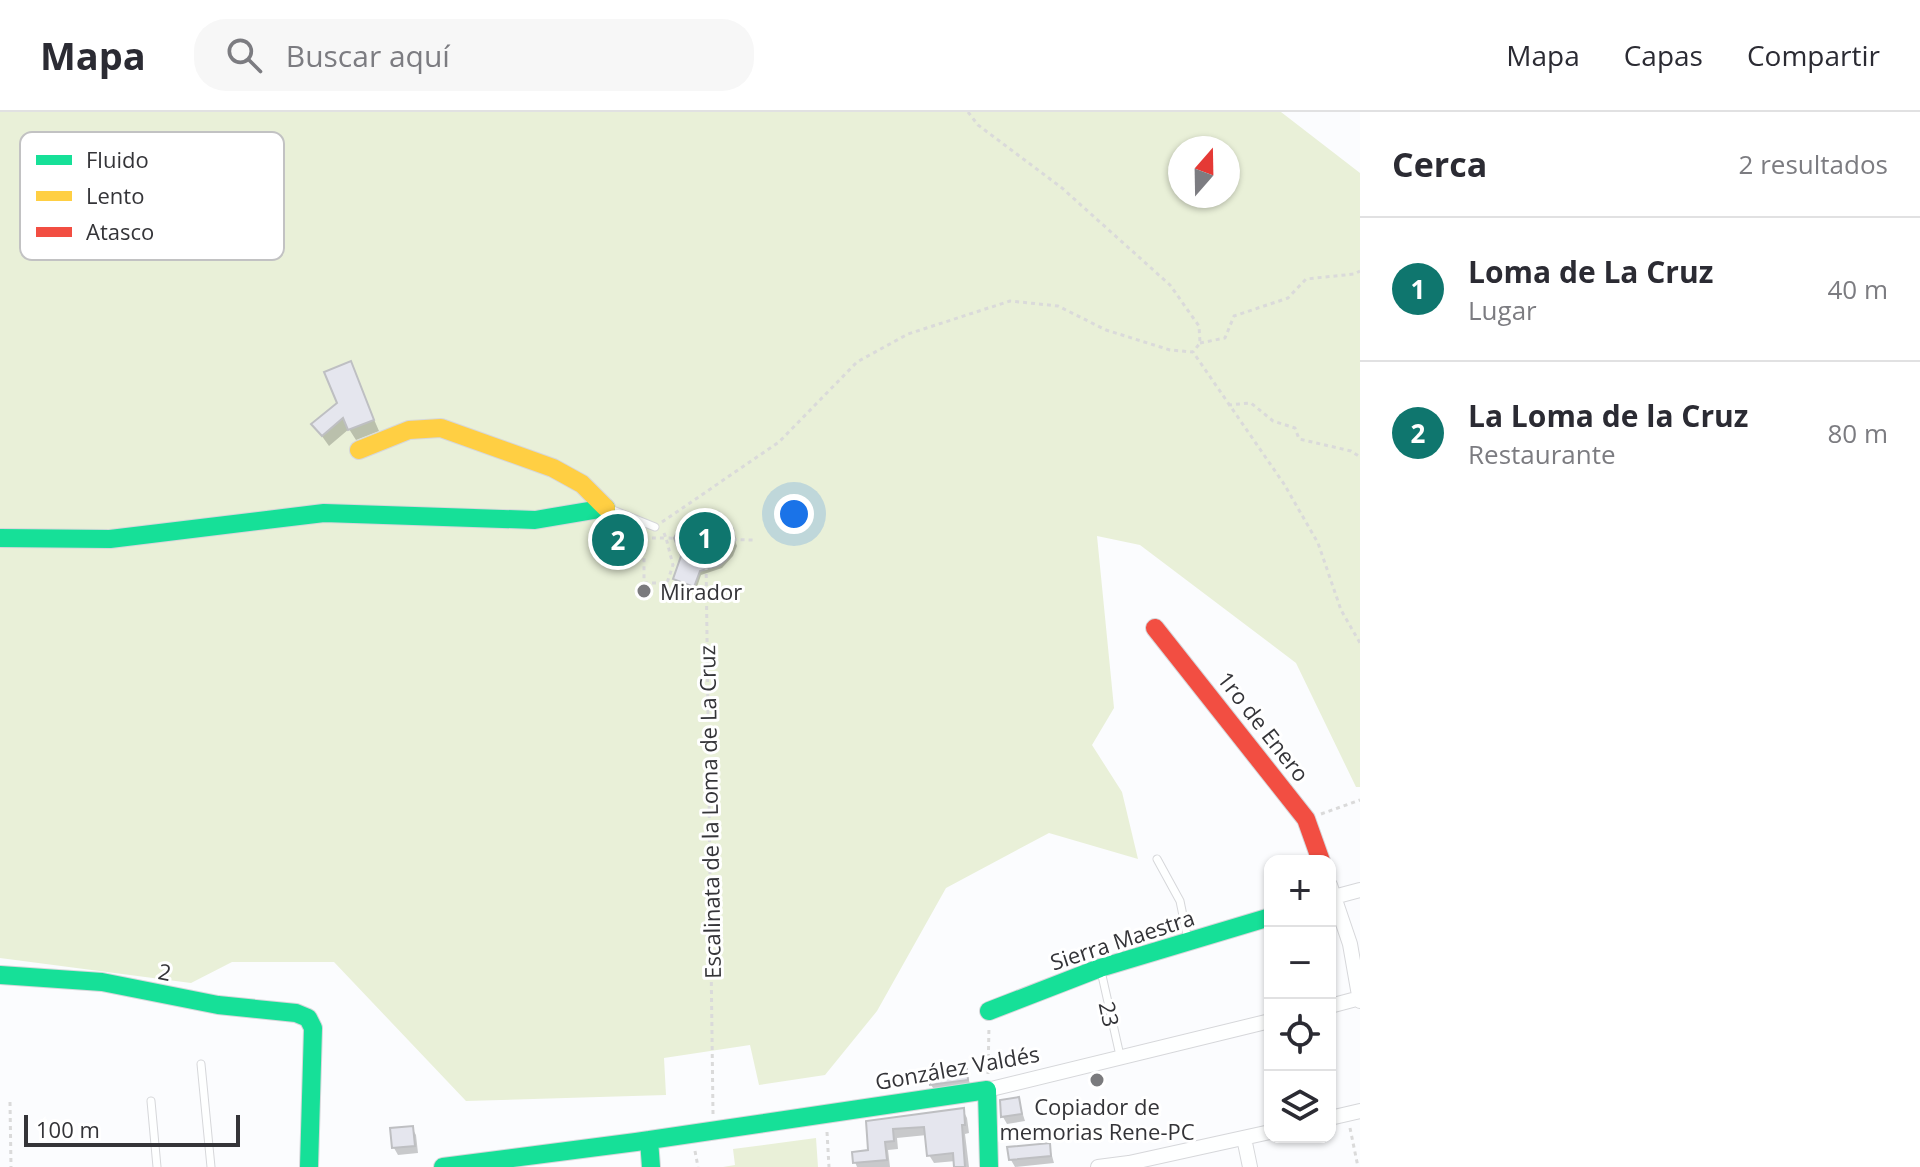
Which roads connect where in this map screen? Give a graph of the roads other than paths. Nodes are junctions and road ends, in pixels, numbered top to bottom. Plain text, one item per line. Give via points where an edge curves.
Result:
1 (359, 450) dead end
2 (606, 508) junction
3 (655, 527) road end
4 (0, 538) edge
5 (1155, 628) dead end
6 (1319, 855) edge
7 (1157, 859) dead end
8 (1360, 890) edge
9 (1336, 892) edge
10 (1336, 906) edge
11 (1264, 919) edge
12 (1189, 942) junction
13 (1100, 968) junction
14 (0, 975) edge
15 (1360, 999) edge
16 (1336, 1005) edge
17 (989, 1011) road end
18 (1264, 1023) edge
19 (1121, 1060) junction
20 (201, 1064) dead end
21 (987, 1090) junction
22 (151, 1101) dead end
23 (1264, 1133) edge
24 (1244, 1138) junction
25 (649, 1140) junction
26 (492, 1164) edge
27 (1129, 1165) edge
28 (157, 1167) edge
29 (211, 1167) edge
30 (309, 1167) edge
31 (443, 1167) edge
32 (651, 1167) edge
33 (989, 1167) edge
34 (1098, 1167) edge
35 (1250, 1167) edge

1 - 2 street via 409,429 441,428 553,468 582,484
2 - 3 lane
2 - 4 street via 535,520 324,513 110,539
5 - 6 street, 1ro de Enero via 1306,819
7 - 12 lane via 1180,901
8 - 9 street
10 - 15 street via 1350,944
11 - 12 street, Sierra Maestra
12 - 13 street, Sierra Maestra
13 - 17 street, Sierra Maestra
13 - 19 lane, 23
14 - 30 street, 2 via 102,982 308,1018 313,1028
15 - 16 street
18 - 19 street, González Valdés
19 - 21 street, González Valdés
20 - 29 lane
21 - 25 street, González Valdés
21 - 33 street
22 - 28 lane
23 - 24 street
24 - 27 street
24 - 35 street
25 - 26 street, González Valdés
25 - 32 street
26 - 31 street, González Valdés
27 - 34 street

